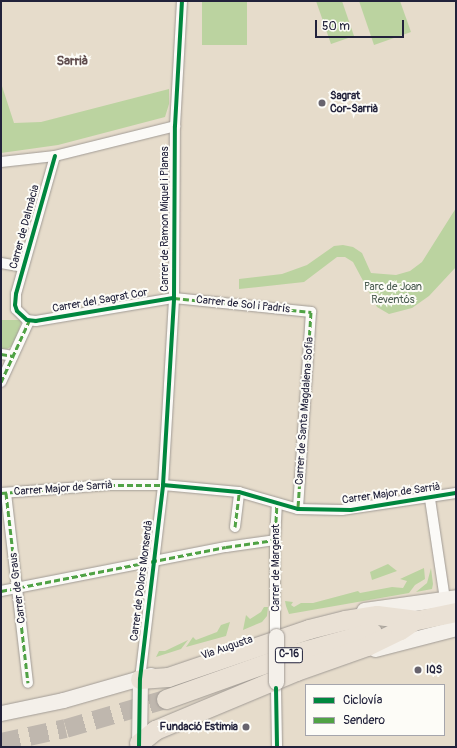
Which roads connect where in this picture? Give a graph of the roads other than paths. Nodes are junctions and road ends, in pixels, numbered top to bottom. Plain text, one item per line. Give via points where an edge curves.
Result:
1 (182, 1) edge
2 (175, 126) junction
3 (55, 156) junction
4 (1, 162) edge
5 (1, 263) edge
6 (23, 266) junction
7 (174, 298) junction
8 (311, 312) joint
9 (29, 321) junction
10 (1, 354) edge
11 (13, 356) junction
12 (1, 382) edge
13 (163, 485) junction
14 (239, 492) junction
15 (3, 493) edge
16 (456, 493) edge
17 (430, 499) junction
18 (277, 504) junction
19 (298, 509) junction
20 (235, 527) dead end
21 (275, 540) junction
22 (153, 561) junction
23 (18, 587) junction
24 (1, 591) edge
25 (452, 603) edge
26 (415, 620) junction
27 (456, 628) edge
28 (275, 634) junction
29 (140, 679) junction
30 (28, 683) dead end
31 (276, 685) junction
32 (166, 700) tunnel mouth
33 (1, 714) edge
34 (135, 746) edge
35 (277, 747) edge

1 - 2 street, Carrer de Ramon Miquel i Planas
2 - 3 street
2 - 7 street, Carrer de Ramon Miquel i Planas
3 - 4 street
3 - 6 street, Carrer de Dalmàcia
5 - 6 street
6 - 9 street, Carrer de Dalmàcia via 15,305 17,311
7 - 8 street, Carrer de Sol i Padrís
7 - 9 street, Carrer del Sagrat Cor
7 - 13 street, Carrer de Ramon Miquel i Planas
8 - 19 street, Carrer de Santa Magdalena Sofia
9 - 11 street
10 - 11 street
11 - 12 street
13 - 14 street, Carrer Major de Sarrià
13 - 15 street, Carrer Major de Sarrià via 109,485
13 - 22 street, Carrer de Dolors Monserdà
14 - 18 street, Carrer Major de Sarrià
14 - 20 street
15 - 23 street, Carrer de Graus
16 - 17 street, Carrer Major de Sarrià
17 - 19 street, Carrer Major de Sarrià via 351,510
17 - 25 street
18 - 19 street, Carrer Major de Sarrià
18 - 21 street, Carrer de Margenat
21 - 22 street
21 - 28 street, Carrer de Margenat
22 - 23 street
22 - 29 street, Carrer de Dolors Monserdà
23 - 24 street
23 - 30 street, Carrer de Graus
25 - 26 highway, C-16
25 - 28 street, Via Augusta via 377,607
26 - 29 highway via 377,615 345,620 309,629 168,677
26 - 32 highway, C-16 via 289,655
26 - 34 highway via 367,646 296,671 161,728
27 - 31 street via 383,646
28 - 29 street, Via Augusta
28 - 31 street, bridge
29 - 33 street, Via Augusta
29 - 34 street
31 - 34 street
31 - 35 street

